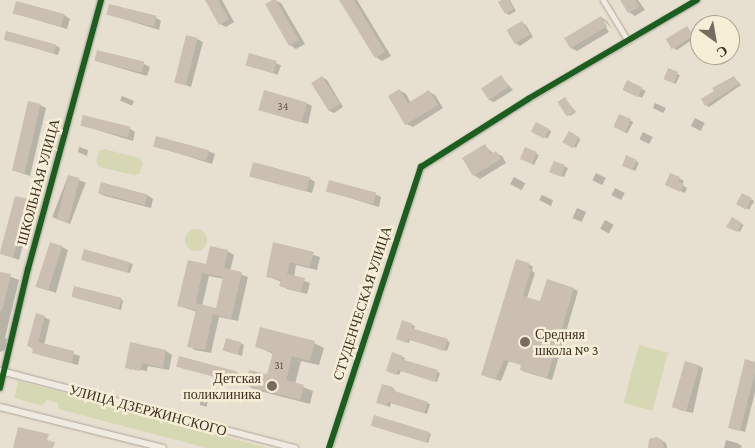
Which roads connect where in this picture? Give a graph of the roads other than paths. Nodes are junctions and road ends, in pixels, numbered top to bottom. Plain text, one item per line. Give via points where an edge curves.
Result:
1 (101, 0) edge
2 (603, 0) edge
3 (697, 0) edge
4 (628, 41) junction
5 (6, 357) junction
6 (0, 363) edge
7 (2, 372) edge
8 (0, 388) edge
9 (0, 408) edge
10 (163, 448) edge
11 (295, 448) edge
12 (329, 448) edge

1 - 5 street, ШКОЛЬНАЯ УЛИЦА
2 - 4 street
3 - 4 street
4 - 12 street, СТУДЕНЧЕСКАЯ УЛИЦА via 421,166
5 - 6 street
5 - 7 street, ШКОЛЬНАЯ УЛИЦА
7 - 8 street, ШКОЛЬНАЯ УЛИЦА
7 - 11 street, УЛИЦА ДЗЕРЖИНСКОГО
9 - 10 street

